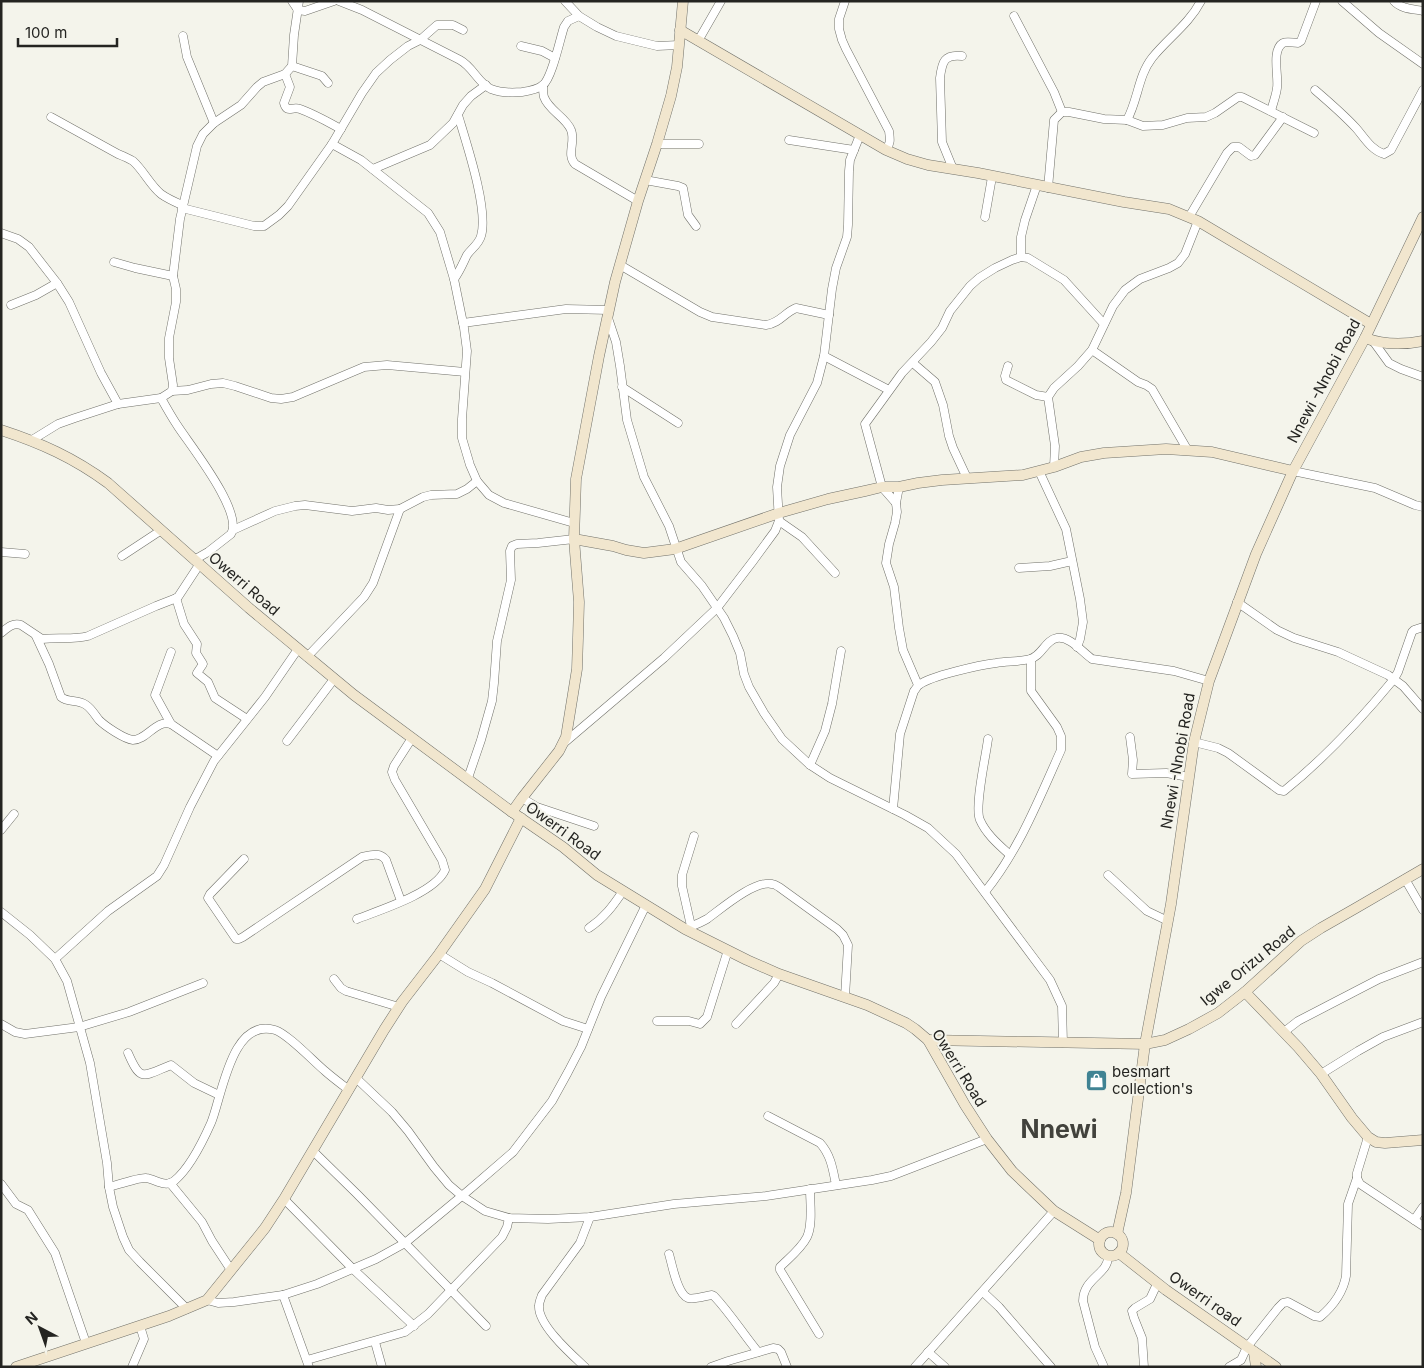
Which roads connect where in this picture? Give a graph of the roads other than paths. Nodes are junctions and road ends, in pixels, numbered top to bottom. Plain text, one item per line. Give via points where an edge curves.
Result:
1 (292, 1) edge
2 (299, 1) edge
3 (334, 1) edge
4 (339, 1) edge
5 (565, 1) edge
6 (683, 1) edge
7 (721, 1) edge
8 (845, 1) edge
9 (1200, 1) edge
10 (1316, 1) edge
11 (1342, 1) edge
12 (1394, 1) edge
13 (298, 10) junction
14 (1423, 11) edge
15 (579, 16) junction
16 (1014, 16) dead end
17 (464, 30) dead end
18 (680, 30) junction
19 (183, 36) dead end
20 (420, 40) junction
21 (698, 41) junction
22 (680, 45) junction
23 (521, 46) dead end
24 (962, 56) dead end
25 (555, 58) junction
26 (1423, 64) edge
27 (292, 66) junction
28 (285, 74) junction
29 (328, 83) dead end
30 (486, 85) junction
31 (543, 85) junction
32 (1314, 90) dead end
33 (1423, 90) edge
34 (1271, 111) junction
35 (1062, 112) junction
36 (458, 114) junction
37 (51, 117) dead end
38 (1283, 117) junction
39 (1127, 120) junction
40 (214, 123) junction
41 (341, 129) junction
42 (1314, 133) dead end
43 (860, 135) junction
44 (789, 140) dead end
45 (332, 144) junction
46 (658, 144) junction
47 (699, 144) dead end
48 (854, 150) junction
49 (886, 150) junction
50 (373, 169) junction
51 (953, 169) junction
52 (992, 176) junction
53 (645, 180) junction
54 (1037, 185) junction
55 (1048, 188) junction
56 (638, 201) junction
57 (182, 206) junction
58 (985, 217) dead end
59 (1423, 217) edge
60 (1193, 219) junction
61 (696, 226) dead end
62 (1, 233) edge
63 (1021, 257) junction
64 (114, 262) dead end
65 (620, 265) junction
66 (174, 276) junction
67 (454, 279) junction
68 (57, 282) junction
69 (11, 305) dead end
70 (608, 313) junction
71 (829, 315) junction
72 (463, 323) junction
73 (1104, 324) junction
74 (1371, 324) junction
75 (1369, 340) junction
76 (1423, 341) edge
77 (1092, 350) junction
78 (824, 356) junction
79 (913, 363) junction
80 (1008, 366) dead end
81 (465, 372) junction
82 (1423, 377) edge
83 (622, 387) junction
84 (889, 390) junction
85 (172, 391) junction
86 (1048, 397) junction
87 (161, 398) junction
88 (118, 404) junction
89 (678, 423) dead end
90 (1, 430) edge
91 (32, 440) junction
92 (1187, 450) junction
93 (1054, 467) junction
94 (1039, 471) junction
95 (1293, 471) junction
96 (968, 478) junction
97 (477, 481) junction
98 (882, 487) junction
99 (899, 487) junction
100 (896, 503) junction
101 (1423, 507) edge
102 (400, 509) junction
103 (779, 517) junction
104 (574, 523) junction
105 (233, 530) junction
106 (160, 531) junction
107 (574, 539) junction
108 (675, 549) junction
109 (1, 552) edge
110 (26, 554) dead end
111 (122, 556) dead end
112 (1072, 561) junction
113 (197, 562) junction
114 (1019, 568) dead end
115 (835, 573) dead end
116 (176, 598) junction
117 (1237, 602) junction
118 (717, 608) junction
119 (1423, 627) edge
120 (1, 633) edge
121 (36, 636) junction
122 (1077, 647) junction
123 (298, 649) junction
124 (841, 651) dead end
125 (171, 652) dead end
126 (307, 656) junction
127 (1031, 659) junction
128 (334, 679) junction
129 (1394, 679) junction
130 (1209, 680) junction
131 (918, 685) junction
132 (1423, 708) edge
133 (247, 719) junction
134 (171, 724) junction
135 (1130, 737) dead end
136 (412, 738) junction
137 (988, 739) dead end
138 (287, 741) dead end
139 (1194, 742) junction
140 (564, 743) junction
141 (218, 756) junction
142 (810, 765) junction
143 (1189, 777) junction
144 (468, 778) junction
145 (522, 798) junction
146 (893, 808) junction
147 (512, 812) junction
148 (14, 814) dead end
149 (521, 818) junction
150 (594, 826) dead end
151 (1, 830) edge
152 (694, 836) dead end
153 (1010, 855) junction
154 (244, 859) dead end
155 (1423, 869) edge
156 (1108, 875) dead end
157 (1405, 880) junction
158 (623, 891) junction
159 (985, 892) junction
160 (401, 901) junction
161 (646, 905) junction
162 (1423, 910) edge
163 (1, 912) edge
164 (357, 919) dead end
165 (1168, 920) junction
166 (589, 928) dead end
167 (688, 928) junction
168 (728, 950) junction
169 (439, 954) junction
170 (54, 959) junction
171 (1423, 962) edge
172 (779, 974) junction
173 (334, 979) dead end
174 (203, 983) dead end
175 (1245, 992) junction
176 (845, 997) junction
177 (399, 1007) junction
178 (657, 1021) dead end
179 (1423, 1022) edge
180 (1, 1024) edge
181 (736, 1024) dead end
182 (79, 1027) junction
183 (588, 1029) junction
184 (1284, 1032) junction
185 (928, 1040) junction
186 (1063, 1043) junction
187 (1146, 1044) junction
188 (128, 1053) dead end
189 (1321, 1074) junction
190 (356, 1078) junction
191 (349, 1090) junction
192 (219, 1095) junction
193 (768, 1116) dead end
194 (1368, 1137) junction
195 (987, 1139) junction
196 (1423, 1140) edge
197 (313, 1151) junction
198 (1357, 1178) junction
199 (170, 1183) junction
200 (1, 1184) edge
201 (836, 1185) junction
202 (109, 1187) junction
203 (810, 1190) junction
204 (462, 1196) junction
205 (284, 1199) junction
206 (1423, 1208) edge
207 (1054, 1211) junction
208 (590, 1217) junction
209 (509, 1218) junction
210 (1414, 1220) junction
211 (1423, 1226) edge
212 (1117, 1234) junction
213 (1100, 1240) junction
214 (405, 1243) junction
215 (1119, 1253) junction
216 (669, 1254) dead end
217 (1108, 1256) junction
218 (353, 1269) junction
219 (231, 1270) junction
220 (1157, 1284) junction
221 (451, 1290) junction
222 (983, 1292) junction
223 (283, 1295) junction
224 (208, 1300) junction
225 (186, 1309) junction
226 (140, 1326) junction
227 (414, 1326) junction
228 (486, 1326) dead end
229 (818, 1334) dead end
230 (375, 1342) junction
231 (86, 1343) junction
232 (1251, 1350) junction
233 (758, 1352) junction
234 (928, 1352) junction
235 (308, 1364) edge
236 (16, 1367) edge
237 (132, 1367) edge
238 (382, 1367) edge
239 (585, 1367) edge
240 (712, 1367) edge
241 (787, 1367) edge
242 (915, 1367) edge
243 (945, 1367) edge
244 (1051, 1367) edge
245 (1104, 1367) edge
246 (1144, 1367) edge
247 (1229, 1367) edge
248 (1256, 1367) edge
249 (1276, 1367) edge

1 - 13 street
2 - 13 street
3 - 13 street via 305,11
4 - 20 street
5 - 15 street
6 - 18 main road
7 - 21 street
8 - 49 street via 839,29 846,49 889,131
9 - 39 street via 1188,21 1152,58
10 - 34 street via 1301,41 1285,42 1278,49 1278,87
11 - 26 street
12 - 14 street via 1397,5
13 - 27 street
15 - 22 street via 616,36 657,46
15 - 25 street via 564,27
16 - 35 street
17 - 20 street via 437,24
18 - 21 main road
18 - 22 main road
19 - 40 street via 187,57
20 - 30 street via 467,64
20 - 41 street via 376,73
21 - 43 main road
22 - 46 main road
23 - 25 street
24 - 51 street via 949,56 940,78 942,142
25 - 31 street via 548,80
27 - 28 street
27 - 29 street via 322,76
28 - 40 street via 257,86 241,105
28 - 41 street via 290,87 284,103 286,108 298,108
30 - 31 street via 508,93 525,92
30 - 36 street via 471,96
31 - 56 street via 544,98 570,127 572,161
32 - 33 street via 1336,108 1376,152 1384,154 1391,150
34 - 38 street
34 - 39 street via 1238,97 1206,117 1143,126
35 - 39 street
35 - 55 street via 1054,120
36 - 50 street via 446,131 430,144
36 - 67 street via 482,209 482,230 479,241
37 - 57 street via 130,159 154,188
38 - 42 street
38 - 60 street via 1255,155 1233,147
40 - 57 street via 197,146
41 - 45 street
43 - 48 street
43 - 49 main road
44 - 48 street
45 - 50 street
45 - 57 street via 288,206 264,226
46 - 47 street
46 - 53 main road
48 - 71 street via 848,171 847,231 836,268
49 - 51 main road via 928,165
50 - 67 street via 428,213 440,232
51 - 52 main road
52 - 54 main road
52 - 58 street
53 - 56 main road
53 - 61 street via 682,188 688,215
54 - 55 main road
54 - 63 street via 1021,237
55 - 60 main road via 1169,209
56 - 65 main road
57 - 66 street
59 - 74 main road, Nnewi -Nnobi Road
60 - 73 street via 1185,254 1178,263 1140,278 1125,290
60 - 74 main road
62 - 68 street via 29,247
63 - 73 street via 1034,261 1064,280
63 - 79 street via 995,268 970,286
64 - 66 street
65 - 70 main road
65 - 71 street via 712,317 772,324 796,308
66 - 85 street via 176,302 169,338
67 - 72 street
68 - 69 street
68 - 88 street
70 - 72 street via 566,309
70 - 83 street
70 - 104 main road via 576,478
71 - 78 street
72 - 81 street
73 - 77 street
74 - 75 main road, Nnewi -Nnobi Road
75 - 76 main road via 1399,344
75 - 82 street via 1389,363
75 - 95 main road, Nnewi -Nnobi Road
77 - 86 street
77 - 92 street via 1152,389
78 - 84 street
78 - 103 street via 817,383 790,435 780,466 777,487
79 - 84 street
79 - 96 street via 935,382 953,448
80 - 86 street via 1006,380 1036,395
81 - 85 street via 387,365 364,367 281,399 223,383
81 - 97 street via 462,438
83 - 89 street
83 - 108 street via 627,420 644,477 668,526
84 - 98 street via 865,424
85 - 87 street
86 - 93 street via 1055,446
87 - 88 street
87 - 105 street via 219,487 230,509
88 - 91 street via 58,424
90 - 91 main road, Owerri Road
91 - 106 main road, Owerri Road via 77,461 125,498
92 - 93 main road via 1104,453
92 - 95 main road via 1212,452
93 - 94 main road
94 - 96 main road
94 - 112 street via 1066,529
95 - 101 street via 1375,488
95 - 117 main road, Nnewi -Nnobi Road
96 - 99 main road
97 - 102 street via 457,494 423,497
97 - 104 street via 489,495 504,503
98 - 99 main road
98 - 100 street
98 - 103 main road via 828,499
99 - 100 street
100 - 131 street via 886,563 894,587 903,650
102 - 105 street via 295,506
102 - 126 street via 373,583 364,597
103 - 108 main road
103 - 115 street
103 - 118 street via 770,539
104 - 107 main road
105 - 113 street
106 - 111 street
106 - 113 main road, Owerri Road
107 - 108 main road via 644,553
107 - 140 main road via 579,602 577,669
107 - 144 street via 512,546 511,580 497,642 492,702
108 - 118 street via 680,562
109 - 110 street
112 - 114 street
112 - 122 street via 1083,622
113 - 116 street
113 - 123 main road, Owerri Road
116 - 121 street via 78,639 42,639
116 - 133 street via 181,618 197,644 196,653 203,664 197,673 208,682 220,703
117 - 129 street via 1277,630 1360,661
117 - 130 main road, Nnewi -Nnobi Road
118 - 140 street
118 - 142 street via 733,636 744,674 764,713 782,739
119 - 129 street via 1412,632
120 - 121 street via 18,623
121 - 134 street via 65,701 86,705 100,721 133,740 166,722
122 - 127 street via 1057,638
122 - 130 street via 1092,659 1174,671
123 - 126 main road, Owerri Road
123 - 133 street
124 - 142 street via 826,731
125 - 134 street via 156,696
126 - 128 main road, Owerri Road
127 - 131 street via 958,671
127 - 153 street via 1031,691 1057,727 1062,743 1026,829
128 - 136 main road, Owerri Road
128 - 138 street
129 - 132 street
129 - 139 street via 1335,745 1284,791 1228,752
130 - 139 main road, Nnewi -Nnobi Road
131 - 146 street via 900,734
133 - 141 street
134 - 141 street
135 - 143 street via 1132,774 1166,773
136 - 144 main road, Owerri Road
136 - 160 street via 392,772 445,870 423,892
137 - 153 street via 979,818
139 - 143 main road, Nnewi -Nnobi Road
140 - 145 main road
141 - 170 street via 157,876 108,911
142 - 146 street
143 - 165 main road, Nnewi -Nnobi Road
144 - 147 main road, Owerri Road
145 - 147 main road
145 - 150 street via 537,807
146 - 159 street via 928,828 944,842
147 - 149 main road, Owerri Road
148 - 151 street
149 - 158 main road, Owerri Road
149 - 169 main road via 485,888
152 - 167 street via 682,875
153 - 159 street
154 - 160 street via 208,898 236,939 362,857 375,854 386,860
155 - 157 main road, Igwe Orizu Road
156 - 165 street via 1147,911
157 - 162 street
157 - 175 main road, Igwe Orizu Road via 1301,941
158 - 161 main road, Owerri Road
158 - 166 street via 599,922
159 - 186 street via 1050,980 1062,1006
160 - 164 street
161 - 167 main road, Owerri Road
161 - 183 street via 600,997
163 - 170 street
165 - 187 main road, Nnewi -Nnobi Road
167 - 168 main road, Owerri Road
167 - 176 street via 755,887 772,884 780,887 843,935 848,945
168 - 172 main road, Owerri Road
168 - 178 street via 704,1022
169 - 177 main road
169 - 183 street via 563,1021
170 - 182 street via 67,981
171 - 184 street via 1379,979 1298,1021
172 - 176 main road, Owerri Road
172 - 181 street
173 - 177 street via 346,991
174 - 182 street via 129,1012
175 - 184 main road
175 - 187 main road, Igwe Orizu Road via 1218,1013 1189,1029
176 - 185 main road, Owerri Road via 906,1023
177 - 190 main road
179 - 189 street via 1383,1037
180 - 182 street via 26,1034
182 - 202 street via 90,1063
183 - 204 street via 552,1101 513,1152
184 - 189 main road
185 - 186 main road, Igwe Orizu Road
185 - 195 main road, Owerri Road
186 - 187 main road, Igwe Orizu Road
187 - 212 main road, Nnewi -Nnobi Road via 1126,1193
188 - 192 street via 140,1074 171,1065 194,1083
189 - 194 main road
190 - 191 main road
190 - 204 street via 392,1112 449,1185
191 - 192 street via 277,1030 264,1028 244,1039 230,1063
191 - 197 main road
192 - 199 street via 211,1123 195,1153 186,1168
193 - 201 street via 826,1149
194 - 196 main road via 1385,1144
194 - 198 street
195 - 201 street via 891,1176
195 - 207 main road, Owerri Road via 1012,1171
197 - 205 main road
197 - 214 street
198 - 210 street via 1360,1184
198 - 232 street via 1348,1204 1346,1276 1339,1296 1320,1317 1288,1302 1283,1303
199 - 202 street via 144,1177
199 - 219 street via 202,1222
200 - 231 street via 16,1204 28,1210 55,1253
201 - 203 street
202 - 225 street via 129,1250
203 - 208 street via 674,1204
203 - 229 street via 806,1239 780,1270
204 - 209 street via 485,1211
204 - 214 street
205 - 218 street
205 - 219 main road
206 - 210 street
207 - 213 main road, Owerri Road
207 - 222 street
208 - 209 street
208 - 239 street via 580,1243 538,1303 542,1318 557,1340
209 - 221 street via 502,1237
210 - 211 street
212 - 213 main road via 1105,1234
212 - 215 main road via 1123,1243
213 - 217 main road via 1101,1250
214 - 218 street
214 - 221 street
215 - 217 main road
215 - 220 main road, Owerri road
216 - 233 street via 678,1286 684,1295 690,1298 714,1296
217 - 245 street via 1107,1265 1083,1293 1095,1347
218 - 223 street
218 - 227 street
219 - 224 main road
220 - 232 main road, Owerri road
220 - 246 street via 1151,1297 1132,1311 1142,1338
221 - 227 street
221 - 228 street
222 - 234 street
222 - 244 street
223 - 224 street via 234,1302
223 - 235 street
224 - 225 main road
225 - 226 main road
226 - 231 main road
226 - 237 street via 144,1339
227 - 230 street
230 - 235 street
230 - 238 street
231 - 236 main road
232 - 247 street
232 - 248 main road
232 - 249 main road, Owerri road
233 - 240 street
233 - 241 street via 778,1349
234 - 242 street
234 - 243 street

